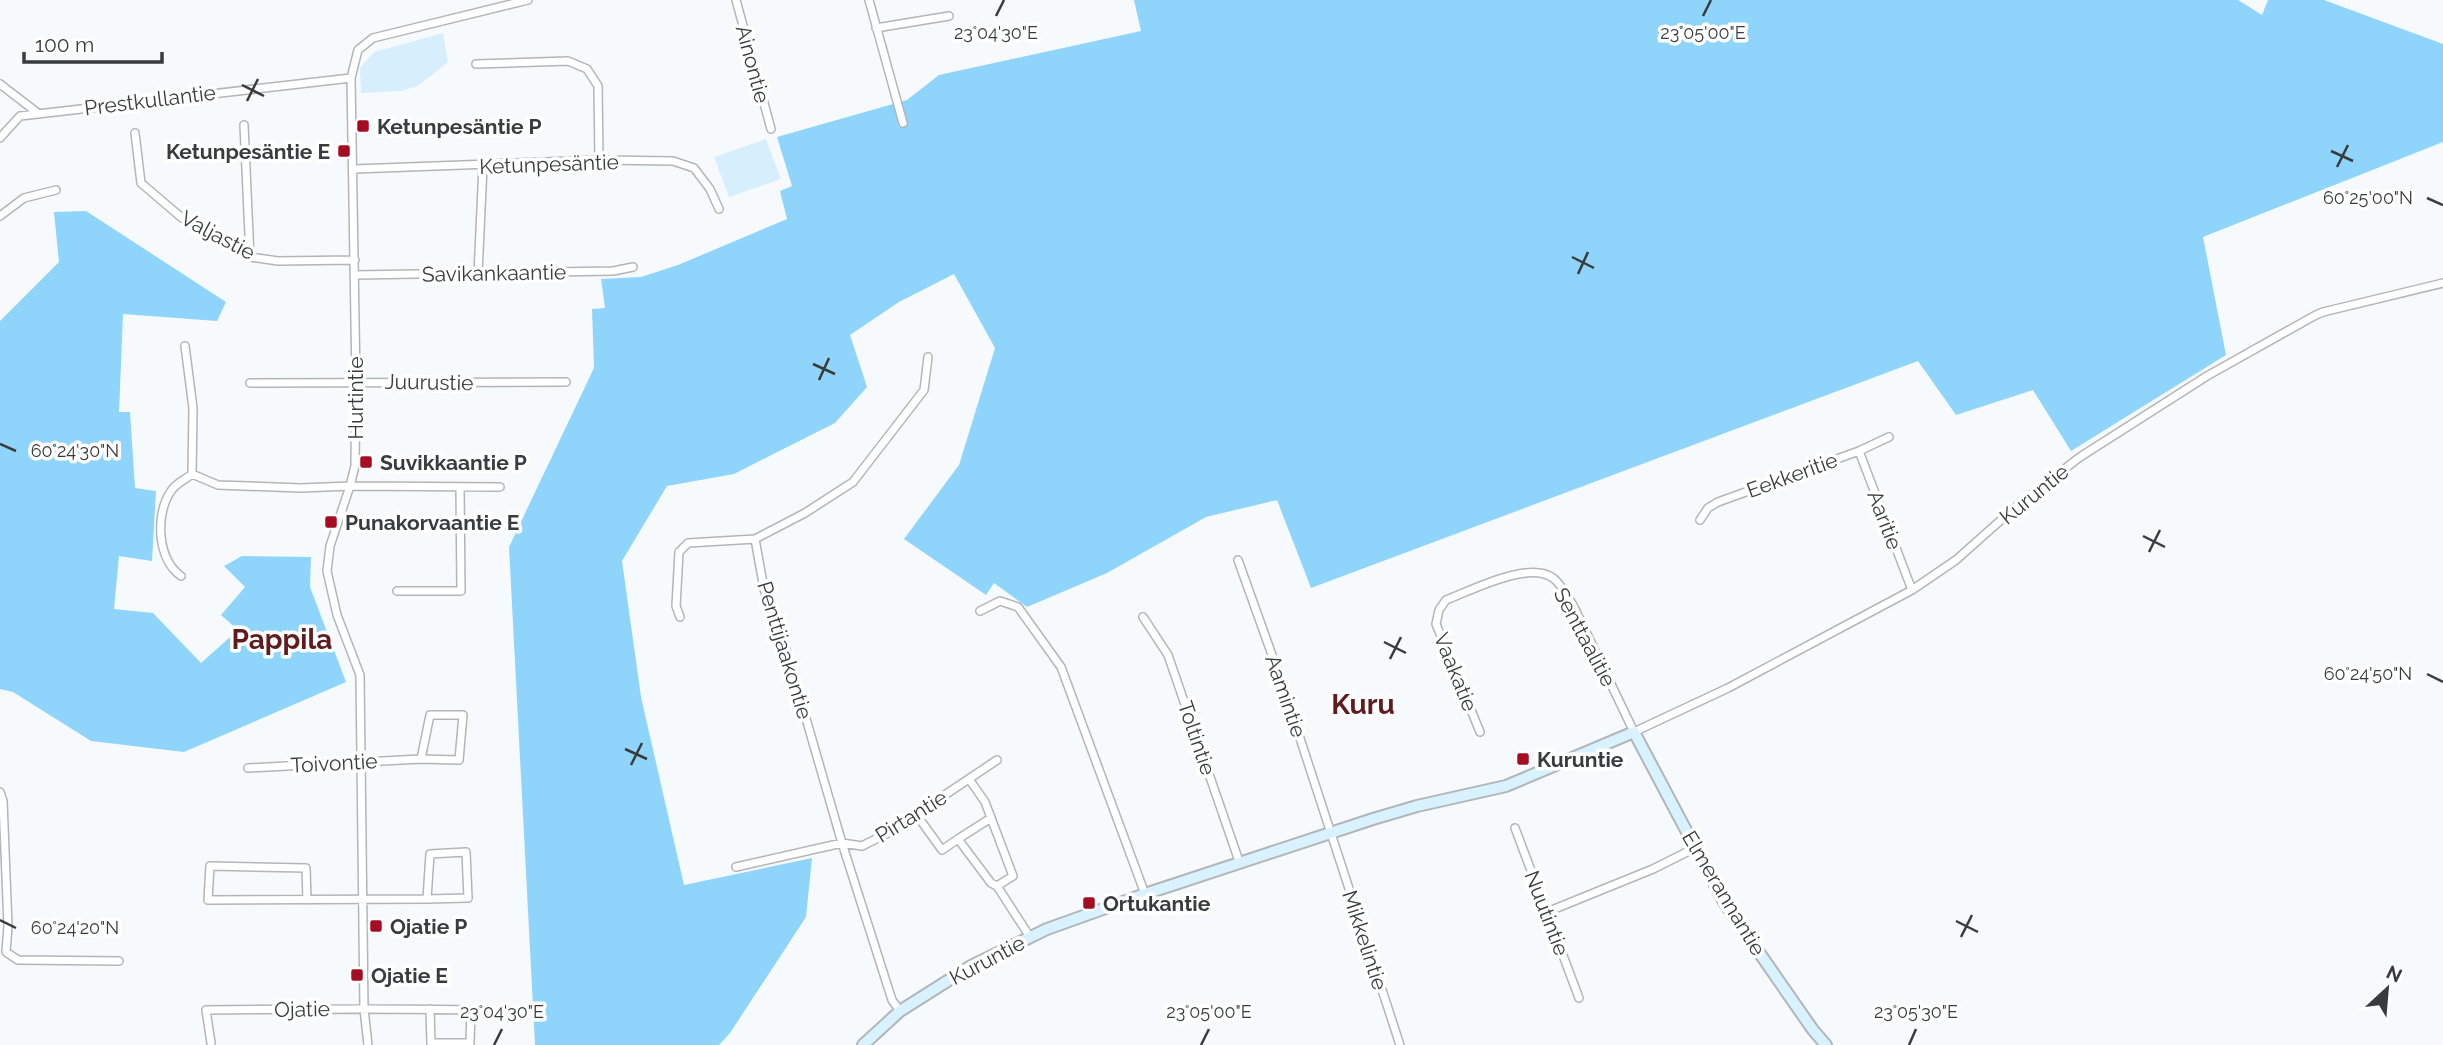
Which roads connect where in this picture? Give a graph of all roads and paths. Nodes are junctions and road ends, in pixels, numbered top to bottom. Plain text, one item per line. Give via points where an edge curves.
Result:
1 (528, 0) edge
2 (736, 0) edge
3 (869, 0) edge
4 (949, 16) dead end
5 (876, 28) junction
6 (476, 64) dead end
7 (351, 78) junction
8 (0, 84) edge
9 (39, 114) junction
10 (903, 123) dead end
11 (244, 125) dead end
12 (771, 129) dead end
13 (135, 134) dead end
14 (0, 138) edge
15 (598, 160) junction
16 (482, 166) junction
17 (354, 169) junction
18 (56, 190) dead end
19 (719, 209) dead end
20 (0, 216) edge
21 (250, 257) junction
22 (355, 260) junction
23 (633, 267) dead end
24 (478, 274) junction
25 (355, 275) junction
26 (2443, 283) edge
27 (185, 346) dead end
28 (928, 357) dead end
29 (356, 382) junction
30 (566, 382) dead end
31 (250, 383) dead end
32 (1889, 437) dead end
33 (1858, 451) junction
34 (192, 474) junction
35 (350, 486) junction
36 (460, 487) junction
37 (500, 487) dead end
38 (1700, 520) dead end
39 (755, 539) junction
40 (1238, 560) dead end
41 (181, 576) dead end
42 (1912, 590) junction
43 (397, 591) dead end
44 (1439, 610) joint
45 (980, 611) dead end
46 (680, 617) dead end
47 (1143, 617) dead end
48 (1480, 732) dead end
49 (1634, 732) junction
50 (421, 759) junction
51 (997, 760) dead end
52 (361, 762) junction
53 (248, 768) dead end
54 (969, 779) junction
55 (0, 792) edge
56 (916, 814) junction
57 (991, 818) junction
58 (1515, 828) dead end
59 (1330, 834) junction
60 (958, 839) junction
61 (842, 843) junction
62 (1695, 848) junction
63 (1240, 864) junction
64 (736, 867) dead end
65 (997, 886) junction
66 (1144, 894) junction
67 (427, 899) junction
68 (307, 900) junction
69 (362, 901) junction
70 (4, 912) edge
71 (1547, 912) junction
72 (1030, 937) junction
73 (119, 961) dead end
74 (1579, 998) dead end
75 (364, 1009) junction
76 (430, 1009) junction
77 (900, 1011) junction
78 (211, 1043) dead end
79 (368, 1045) edge
80 (863, 1045) edge
81 (1400, 1045) edge
82 (1826, 1045) edge

1 - 7 street via 373,38 358,50
2 - 12 street, Ainontie
3 - 5 street
4 - 5 street
5 - 10 street
6 - 15 street via 568,61 587,69 598,86
7 - 9 street, Prestkullantie
7 - 17 street, Hurtintie
8 - 9 street
9 - 14 street, Prestkullantie via 20,116
11 - 21 street
13 - 21 street, Valjastie via 141,183 182,218
15 - 16 street, Ketunpesäntie
15 - 19 street, Ketunpesäntie via 673,161 694,168
16 - 17 street, Ketunpesäntie
16 - 24 street
17 - 22 street, Hurtintie
18 - 20 street via 24,198
21 - 22 street, Valjastie
22 - 25 street, Hurtintie
23 - 24 street, Savikankaantie
24 - 25 street, Savikankaantie
25 - 29 street, Hurtintie
26 - 42 street, Kuruntie via 2323,312 2207,376 2080,457 1956,560
27 - 34 street via 193,408
28 - 39 street via 924,390 853,482
29 - 30 street, Juurustie
29 - 31 street, Juurustie
29 - 35 street, Hurtintie via 355,466
32 - 33 street, Eekkeritie
33 - 38 street, Eekkeritie via 1718,502
33 - 42 street, Aaritie
34 - 35 street via 218,485
34 - 41 street via 171,489 161,512 162,544 172,569
35 - 36 street
35 - 52 street, Hurtintie via 330,546 327,571 337,615 360,675
36 - 37 street
36 - 43 street via 461,591
39 - 46 street via 688,543 679,552 676,606
39 - 61 street, Penttijaakontie via 764,589
40 - 59 street, Aamintie
42 - 49 street, Kuruntie via 1728,688
44 - 48 street, Vaakatie via 1436,624
44 - 49 street, Senttaalitie via 1446,600 1521,573 1554,579 1573,605
45 - 66 street via 1000,601 1018,607 1061,667
47 - 63 street, Toltintie via 1168,655
49 - 59 street, Kuruntie via 1506,786 1417,806
49 - 62 street, Elmerannantie
50 - 50 street, Toivontie via 430,715 463,715 459,760
50 - 52 street, Toivontie
51 - 54 street, Pirtantie
52 - 53 street, Toivontie
52 - 69 street, Hurtintie
54 - 56 street, Pirtantie
54 - 57 street
55 - 70 street
56 - 60 street via 942,850
56 - 61 street, Pirtantie via 862,846
57 - 60 street
57 - 65 street via 1013,876
58 - 71 street, Nuutintie
59 - 63 street, Kuruntie
59 - 81 street, Mikkelintie
60 - 65 street
61 - 64 street, Pirtantie
61 - 77 street, Penttijaakontie via 892,1000
62 - 71 street
62 - 82 street, Elmerannantie via 1724,902
63 - 66 street, Kuruntie
65 - 72 street
66 - 72 street, Kuruntie
67 - 67 street via 430,854 466,852 468,898
67 - 69 street
68 - 68 street via 306,868 210,866 208,900
68 - 69 street
69 - 75 street, Hurtintie
70 - 73 street via 6,952 18,960
71 - 74 street, Nuutintie
72 - 77 street, Kuruntie via 971,966
75 - 76 street, Ojatie
75 - 78 street, Ojatie via 206,1010
75 - 79 street, Hurtintie
76 - 76 street, Ojatie via 471,1010 470,1043 431,1043
77 - 80 street, Kuruntie

